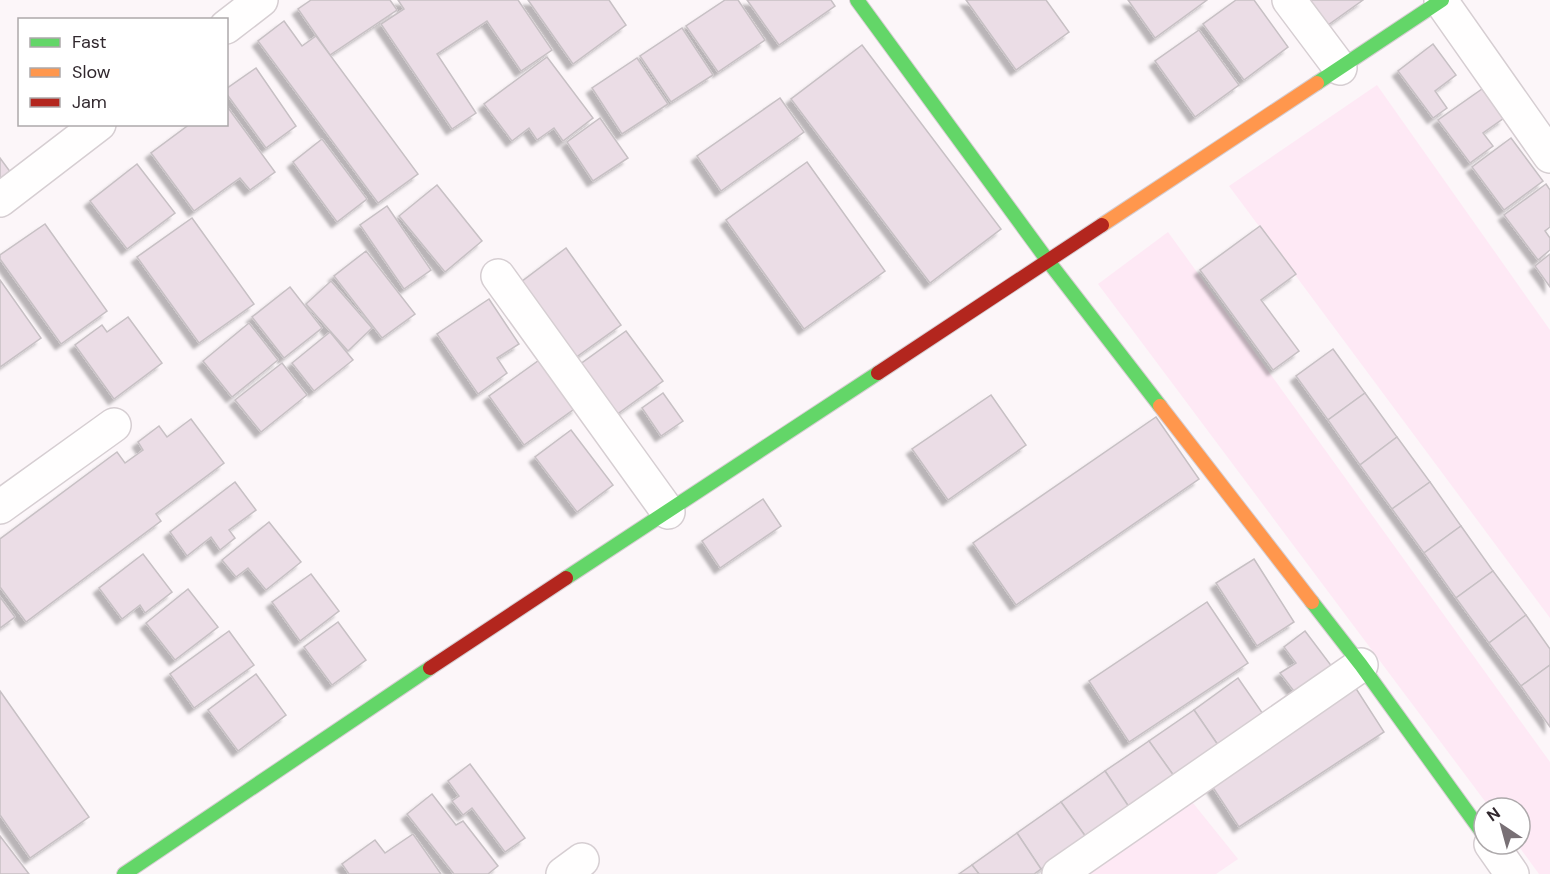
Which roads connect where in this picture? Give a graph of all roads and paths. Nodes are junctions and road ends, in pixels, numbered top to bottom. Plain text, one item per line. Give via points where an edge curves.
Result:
1 (261, 0) edge
2 (1289, 0) edge
3 (1442, 0) edge
4 (869, 6) edge
5 (228, 25) edge
6 (1340, 68) junction
7 (96, 126) edge
8 (1550, 156) edge
9 (0, 200) edge
10 (1048, 261) junction
11 (498, 276) dead end
12 (114, 425) dead end
13 (0, 507) edge
14 (668, 512) junction
15 (1361, 664) junction
16 (1472, 818) edge
17 (1499, 856) edge
18 (124, 874) edge
19 (1059, 874) edge
20 (1512, 874) edge

1 - 5 street
2 - 6 street
3 - 6 street
3 - 8 street
4 - 10 street
6 - 10 street
7 - 9 street
10 - 14 street
10 - 15 street
11 - 14 street
12 - 13 street
14 - 18 street
15 - 16 street
15 - 19 street
17 - 20 street

